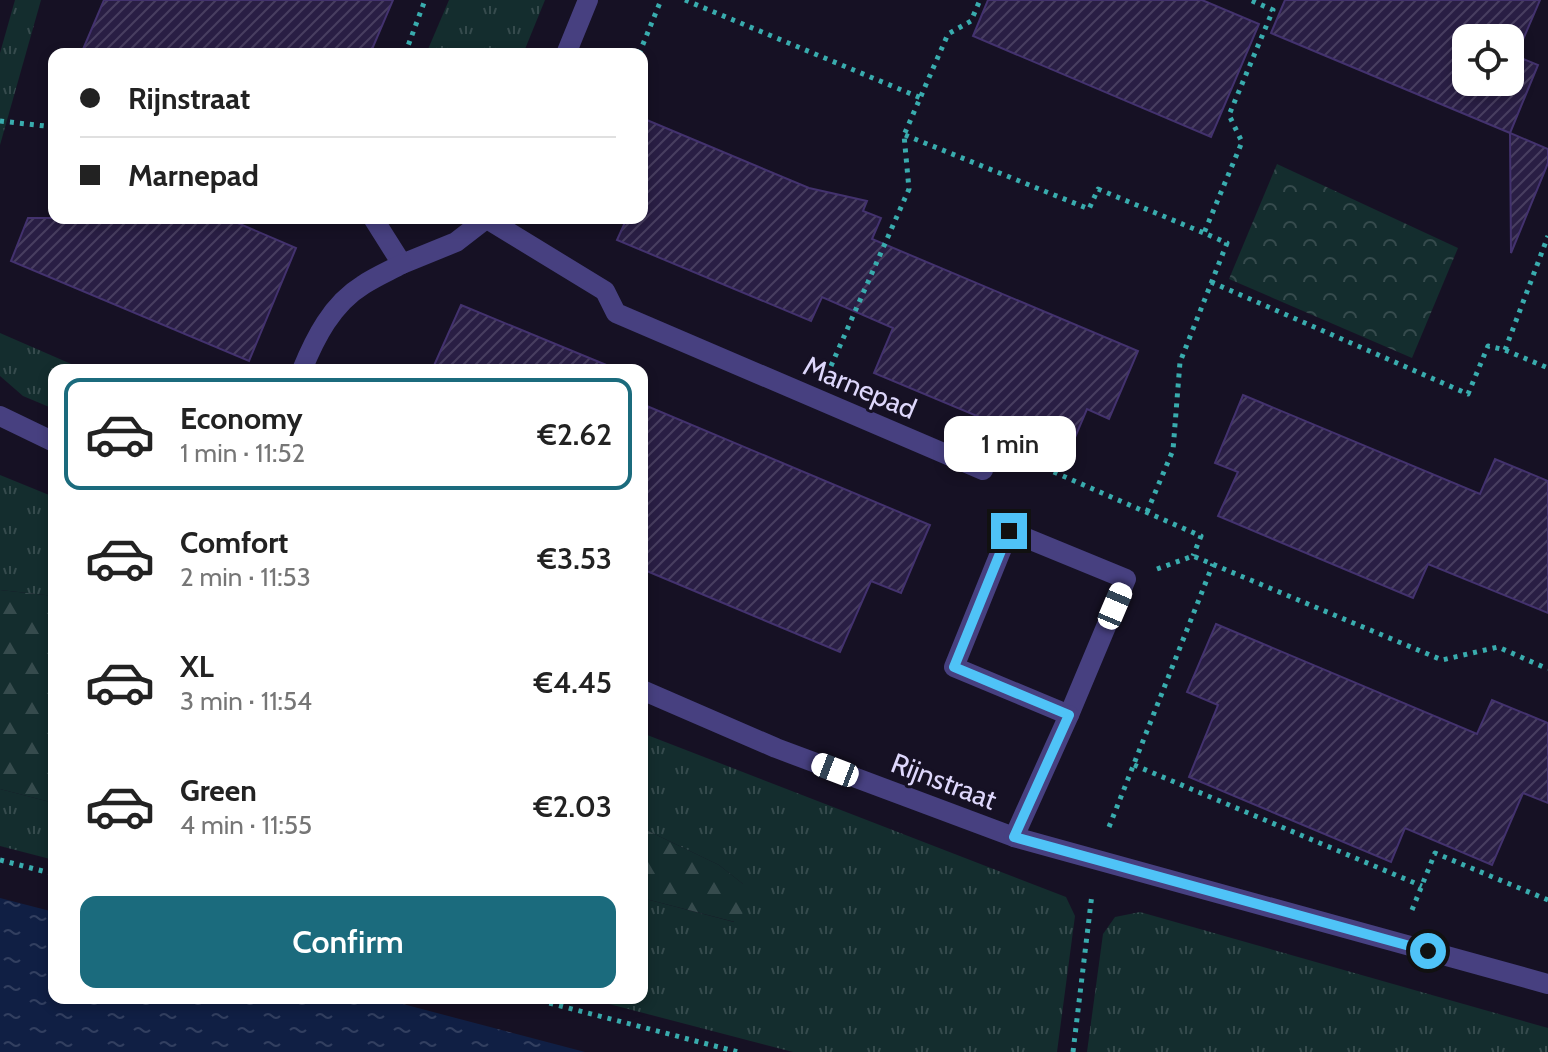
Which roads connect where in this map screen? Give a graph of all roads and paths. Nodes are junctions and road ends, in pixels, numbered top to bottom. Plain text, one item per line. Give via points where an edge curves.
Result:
1 (425, 0) edge
2 (588, 0) edge
3 (661, 0) edge
4 (685, 0) edge
5 (980, 0) edge
6 (1250, 0) edge
7 (407, 48) edge
8 (568, 48) edge
9 (641, 48) edge
10 (921, 98) junction
11 (0, 121) edge
12 (48, 126) edge
13 (904, 135) junction
14 (377, 224) edge
15 (479, 224) edge
16 (497, 224) edge
17 (1204, 233) junction
18 (1548, 236) edge
19 (402, 264) junction
20 (1211, 282) junction
21 (1505, 350) junction
22 (304, 364) edge
23 (1548, 368) edge
24 (817, 399) junction
25 (0, 416) edge
26 (48, 439) edge
27 (983, 470) joint
28 (1147, 512) junction
29 (1213, 564) junction
30 (1548, 669) edge
31 (648, 693) edge
32 (1069, 715) junction
33 (1134, 765) junction
34 (1014, 837) junction
35 (1096, 859) junction
36 (0, 860) edge
37 (48, 872) edge
38 (1422, 886) junction
39 (1548, 900) edge
40 (1398, 942) junction
41 (1548, 984) edge
42 (553, 1004) edge
43 (738, 1052) edge
44 (1073, 1052) edge

1 - 7 path
2 - 8 street
3 - 9 path
4 - 10 path
5 - 10 path via 971,21 948,34
6 - 17 path via 1273,10 1229,115 1242,142
10 - 13 path
11 - 12 path
13 - 17 path via 1089,209 1098,189
13 - 24 path via 909,189
14 - 19 street
15 - 19 street via 456,242
16 - 24 street, Marnepad via 605,291 616,313
17 - 20 path via 1227,243
18 - 21 path
19 - 22 street via 361,286 333,311
20 - 21 path via 1468,394 1488,346
20 - 28 path via 1180,362 1173,450
21 - 23 path
24 - 27 street, Marnepad
25 - 26 street
27 - 28 path via 995,446
28 - 29 path via 1201,536 1193,556
29 - 30 path via 1442,660 1498,647
29 - 33 path
31 - 34 street, Rijnstraat via 776,748
32 - 32 street via 1126,579 1009,531 954,667
32 - 34 street
33 - 35 path
33 - 38 path
34 - 35 street, Rijnstraat
35 - 40 street, Rijnstraat
35 - 44 path
36 - 37 path
38 - 39 path via 1435,853
38 - 40 path
40 - 41 street, Rijnstraat
42 - 43 path

